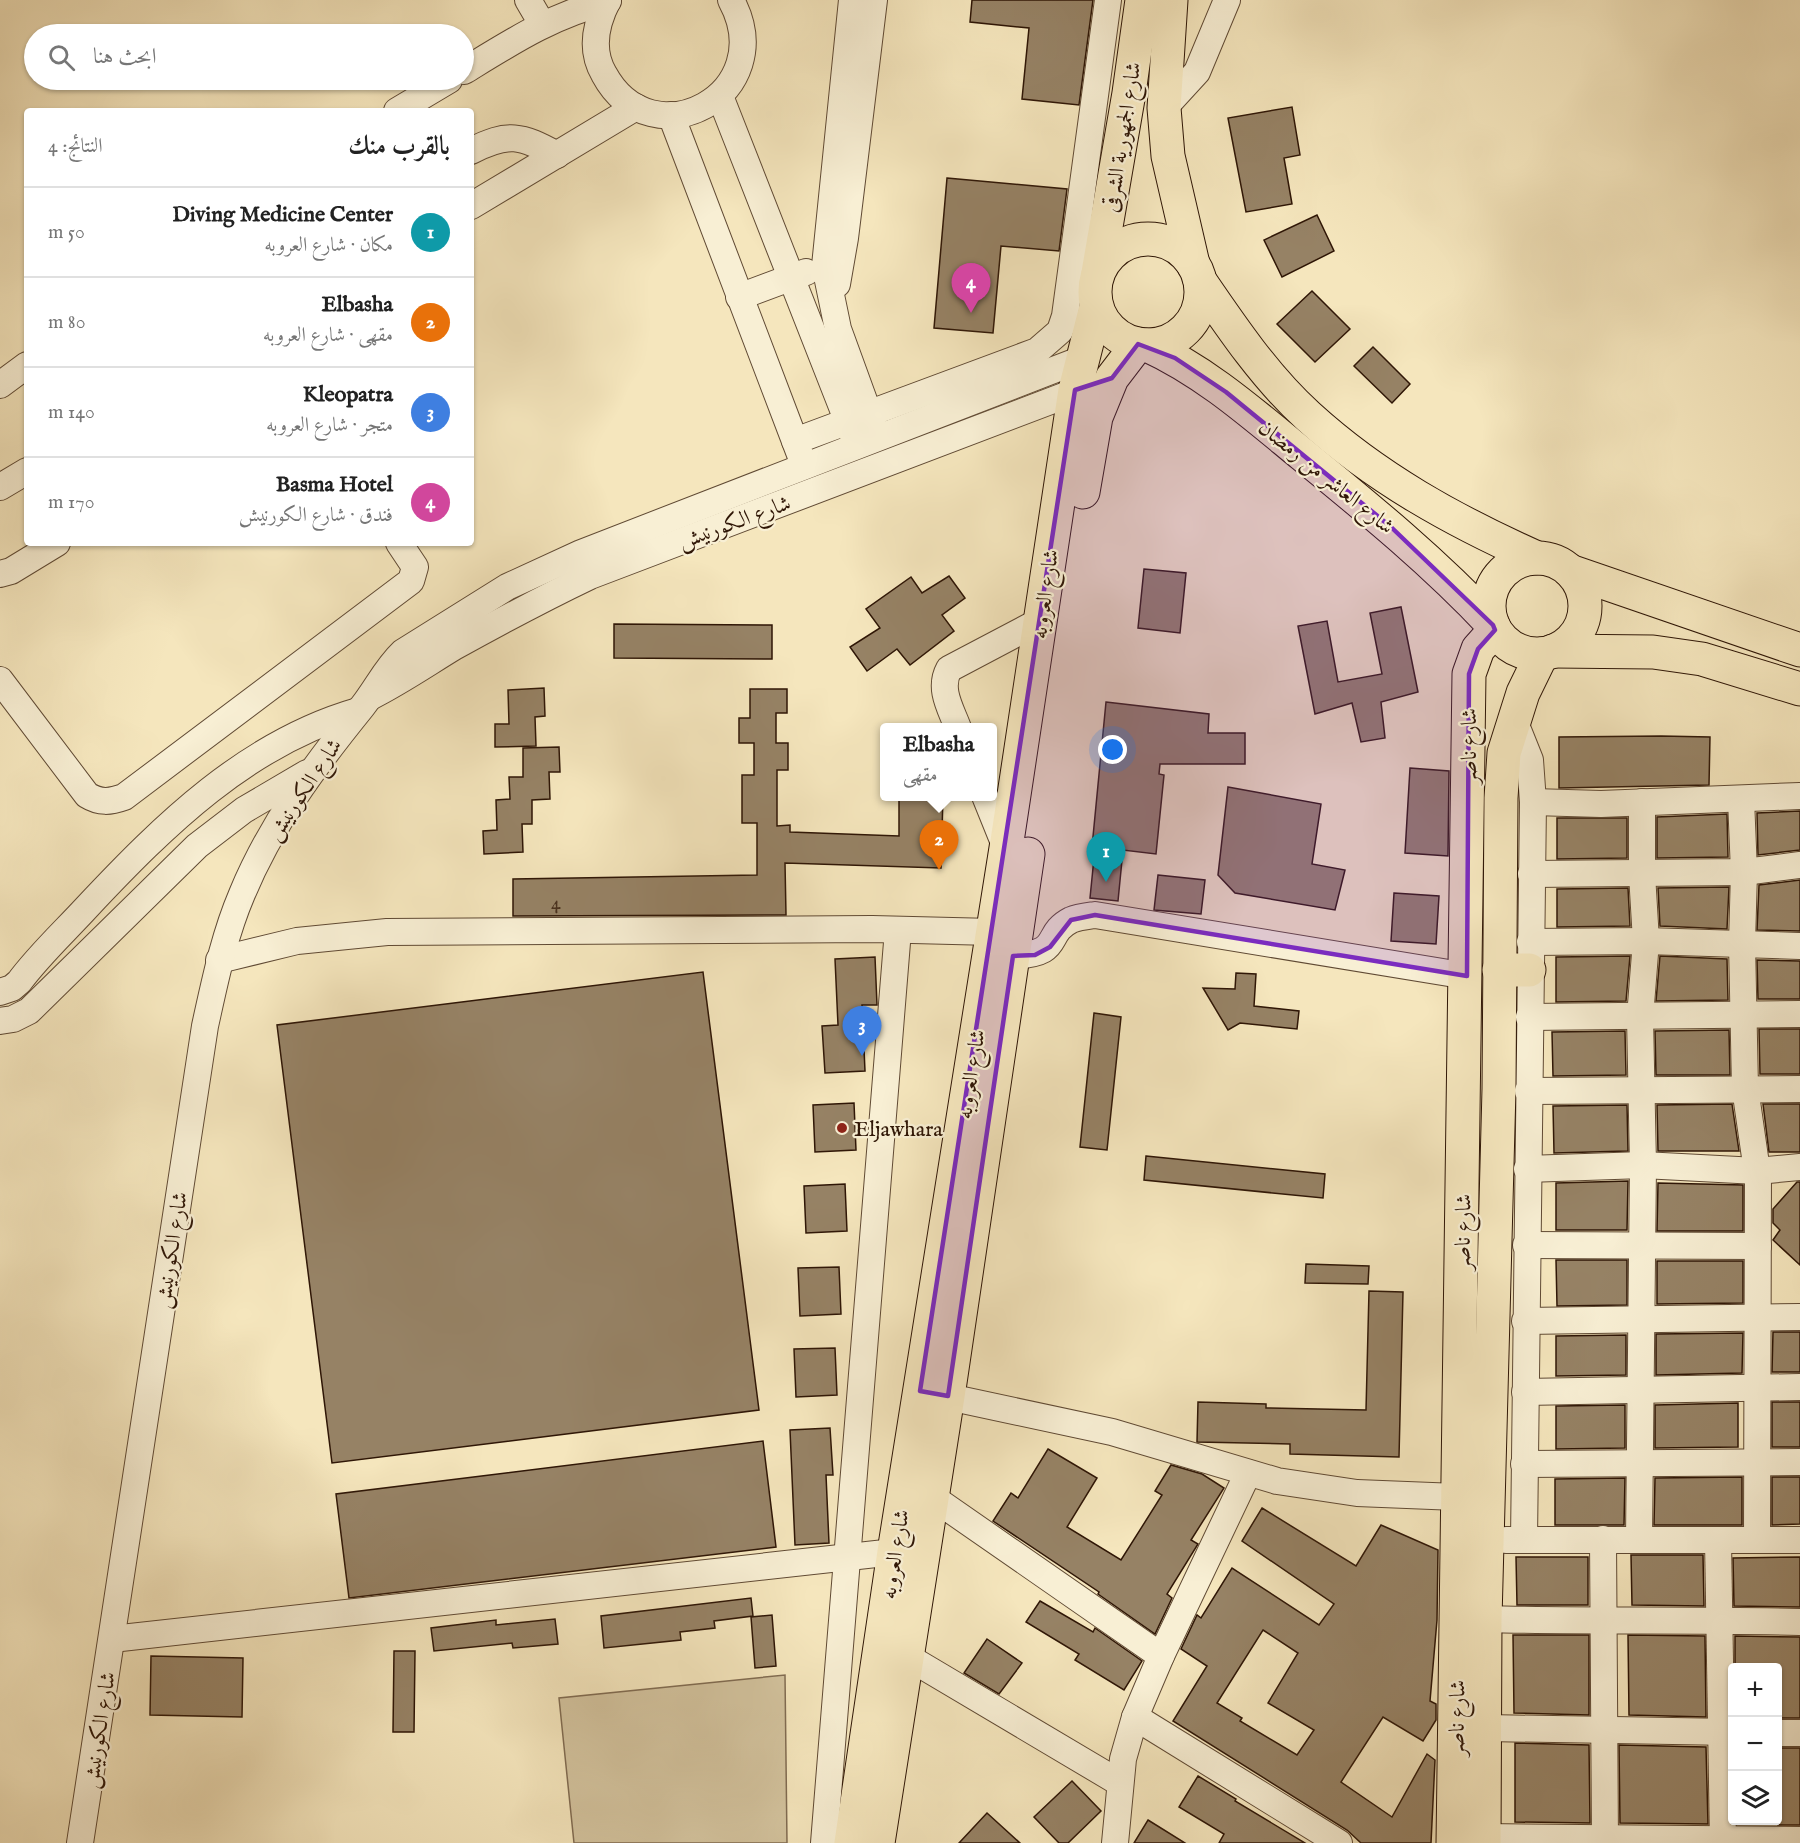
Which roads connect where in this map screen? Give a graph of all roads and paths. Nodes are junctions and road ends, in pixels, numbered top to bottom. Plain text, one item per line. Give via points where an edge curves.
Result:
1 (528, 0) edge
2 (608, 0) edge
3 (730, 0) edge
4 (747, 0) edge
5 (852, 0) edge
6 (874, 0) edge
7 (1108, 0) edge
8 (1142, 0) edge
9 (1171, 0) edge
10 (1227, 0) edge
11 (542, 24) junction
12 (743, 31) junction
13 (474, 65) edge
14 (432, 90) edge
15 (720, 96) junction
16 (636, 107) junction
17 (402, 108) edge
18 (1164, 108) junction
19 (671, 115) junction
20 (474, 149) edge
21 (557, 155) junction
22 (1096, 203) junction
23 (474, 204) edge
24 (833, 266) junction
25 (1196, 272) junction
26 (1098, 273) junction
27 (789, 278) junction
28 (739, 297) junction
29 (1096, 307) junction
30 (1142, 345) junction
31 (1082, 359) junction
32 (24, 367) edge
33 (1113, 378) junction
34 (0, 385) edge
35 (1075, 390) junction
36 (858, 417) junction
37 (795, 441) junction
38 (868, 443) junction
39 (878, 467) junction
40 (805, 468) junction
41 (24, 473) edge
42 (0, 487) edge
43 (815, 491) junction
44 (52, 546) edge
45 (401, 546) edge
46 (1537, 558) junction
47 (1570, 571) junction
48 (0, 574) edge
49 (1040, 621) junction
50 (1494, 628) junction
51 (1800, 651) edge
52 (1547, 652) junction
53 (0, 680) edge
54 (1800, 689) edge
55 (364, 704) junction
56 (1514, 720) junction
57 (956, 723) edge
58 (310, 771) junction
59 (1800, 796) edge
60 (1741, 798) junction
61 (987, 801) edge
62 (1533, 802) junction
63 (1642, 802) junction
64 (1006, 848) junction
65 (1800, 865) edge
66 (1744, 872) junction
67 (1531, 874) junction
68 (1642, 874) junction
69 (75, 921) junction
70 (898, 930) junction
71 (1646, 941) junction
72 (99, 943) junction
73 (1742, 943) junction
74 (1003, 944) junction
75 (1800, 946) edge
76 (219, 960) junction
77 (1519, 961) junction
78 (1467, 976) junction
79 (0, 992) edge
80 (1800, 1014) edge
81 (1744, 1015) junction
82 (1529, 1017) junction
83 (1640, 1017) junction
84 (0, 1021) edge
85 (1465, 1086) junction
86 (1641, 1088) junction
87 (1745, 1088) junction
88 (1800, 1089) edge
89 (1513, 1090) junction
90 (1643, 1165) junction
91 (1800, 1167) edge
92 (1527, 1169) junction
93 (1758, 1171) junction
94 (1526, 1245) junction
95 (1642, 1245) junction
96 (1758, 1246) junction
97 (1758, 1317) junction
98 (1800, 1317) edge
99 (1642, 1320) junction
100 (1526, 1321) junction
101 (1758, 1386) junction
102 (1800, 1387) edge
103 (1641, 1391) junction
104 (1525, 1392) junction
105 (934, 1394) junction
106 (1757, 1462) junction
107 (1800, 1462) edge
108 (1524, 1464) junction
109 (1641, 1464) junction
110 (1248, 1473) junction
111 (932, 1497) junction
112 (1457, 1497) junction
113 (1489, 1539) junction
114 (1603, 1539) junction
115 (1639, 1539) junction
116 (1524, 1540) junction
117 (1718, 1540) junction
118 (1757, 1540) junction
119 (1800, 1540) edge
120 (894, 1552) junction
121 (847, 1557) junction
122 (1485, 1619) junction
123 (1721, 1620) junction
124 (1602, 1622) junction
125 (1800, 1622) edge
126 (112, 1639) junction
127 (1161, 1656) junction
128 (895, 1670) junction
129 (1136, 1718) junction
130 (832, 1726) junction
131 (868, 1728) junction
132 (1603, 1731) junction
133 (1728, 1731) edge
134 (1782, 1733) edge
135 (1800, 1733) edge
136 (1475, 1747) junction
137 (1120, 1783) junction
138 (1800, 1839) edge
139 (1605, 1840) edge
140 (1474, 1841) edge
141 (1723, 1841) edge
142 (80, 1843) edge
143 (824, 1843) edge
144 (851, 1843) edge
145 (878, 1843) edge
146 (1115, 1843) edge
147 (1338, 1843) edge

1 - 11 street
2 - 11 street
2 - 16 street via 600,17 596,52 609,84
3 - 12 street
4 - 12 street
5 - 24 street
6 - 24 street
7 - 22 street
8 - 22 main road, شارع الجمهورية الشرقى
9 - 18 main road, شارع الجمهورية الشرقى
10 - 18 street via 1201,66
11 - 13 street
12 - 15 street via 740,66
14 - 17 street
15 - 19 street via 705,106
15 - 27 street
16 - 19 street
16 - 21 street
18 - 25 main road, شارع الجمهورية الشرقى via 1168,156
19 - 28 street
20 - 21 street via 494,139 513,137
21 - 23 street
22 - 26 main road, شارع الجمهورية الشرقى
22 - 36 street via 1065,316 1060,331 1051,340 1037,351
24 - 27 street
24 - 36 street via 839,281 832,292 838,329
25 - 26 main road via 1182,251 1151,239 1118,248
25 - 30 main road via 1200,300 1194,318 1182,333 1166,342
25 - 46 main road, شارع العاشر من رمضان via 1261,365 1308,416 1395,484 1450,517
26 - 29 main road
27 - 28 street
27 - 36 street
28 - 37 street
29 - 30 main road via 1112,331 1124,340
29 - 31 main road, شارع العروبه
30 - 33 main road, شارع العروبه
30 - 50 main road, شارع العاشر من رمضان via 1175,358 1226,392 1426,558
31 - 35 main road, شارع العروبه
31 - 38 street, شارع الكورنيش
32 - 34 street
33 - 35 street, شارع الكورنيش
33 - 74 main road, شارع العروبه via 1096,417 1088,458
35 - 39 street, شارع الكورنيش
35 - 49 main road, شارع العروبه
36 - 37 street
36 - 38 street
37 - 40 street
38 - 39 street
38 - 40 street, شارع الكورنيش
39 - 43 street, شارع الكورنيش
40 - 43 street
40 - 55 street, شارع الكورنيش via 580,553 507,588 403,652 388,666
41 - 42 street
43 - 55 street, شارع الكورنيش via 590,576 451,649
44 - 48 street
45 - 53 street via 415,567 411,581 124,797 113,801 94,800 87,795
46 - 47 main road
46 - 50 main road via 1519,562 1503,572 1492,588 1489,607
47 - 51 main road
47 - 52 main road via 1581,586 1585,604 1582,622 1573,638
49 - 57 street via 949,669 944,680 945,693
49 - 64 main road, شارع العروبه
50 - 52 main road via 1507,644 1523,652
50 - 78 main road, شارع ناصر via 1478,649 1469,674
52 - 54 main road via 1643,652 1702,659
52 - 56 main road, شارع ناصر
55 - 58 street, شارع الكورنيش
55 - 69 street via 284,740 208,790 146,844
56 - 62 street via 1530,760
56 - 77 main road, شارع ناصر via 1504,753
58 - 72 street via 244,810 204,840
58 - 76 street, شارع الكورنيش via 270,833 241,895
59 - 60 street
60 - 63 street
60 - 66 street
61 - 64 street
62 - 63 street
62 - 67 street
63 - 68 street
64 - 74 main road, شارع العروبه
65 - 66 street
66 - 68 street
66 - 73 street
67 - 68 street
67 - 77 street
68 - 71 street
69 - 72 street
69 - 79 street via 19,982
70 - 74 street
70 - 76 street via 387,932 297,941
70 - 121 street
71 - 73 street
71 - 77 street
71 - 83 street
72 - 84 street via 29,1011
73 - 75 street
73 - 81 street
74 - 78 street via 1035,955 1050,947 1071,920 1095,915
74 - 105 main road, شارع العروبه
76 - 126 street, شارع الكورنيش via 205,1026
77 - 82 street
77 - 89 main road, شارع ناصر
78 - 85 main road, شارع ناصر
80 - 81 street
81 - 83 street
81 - 87 street
82 - 83 street
82 - 89 street
83 - 86 street
85 - 89 main road
85 - 112 main road, شارع ناصر
86 - 87 street
86 - 89 street
86 - 90 street
87 - 88 street
87 - 93 street
89 - 92 street
89 - 113 main road, شارع ناصر
90 - 92 street
90 - 93 street
90 - 95 street
91 - 93 street
92 - 94 street
93 - 96 street
94 - 95 street
94 - 100 street
95 - 96 street
95 - 99 street
96 - 97 street
97 - 98 street
97 - 99 street
97 - 101 street
99 - 100 street
99 - 103 street
100 - 104 street
101 - 102 street
101 - 103 street
101 - 106 street
103 - 104 street
103 - 109 street
104 - 108 street
105 - 110 street via 1112,1432
105 - 111 main road, شارع العروبه
105 - 120 main road, شارع العروبه
106 - 107 street
106 - 109 street
106 - 118 street
108 - 109 street
108 - 116 street
109 - 115 street
110 - 112 street via 1329,1491
110 - 127 street
111 - 127 street
111 - 128 main road, شارع العروبه
112 - 136 main road, شارع ناصر
113 - 116 street
113 - 122 main road, شارع ناصر
114 - 115 street
114 - 116 street
114 - 124 street
115 - 117 street
117 - 118 street
117 - 123 street
118 - 119 street
120 - 121 street
120 - 128 main road, شارع العروبه
121 - 126 street
121 - 130 street
122 - 124 street
122 - 136 main road, شارع ناصر
123 - 124 street
123 - 125 street
123 - 133 street
124 - 132 street
126 - 142 street, شارع الكورنيش
127 - 129 street
128 - 131 main road, شارع العروبه
128 - 137 street
128 - 145 main road, شارع العروبه
129 - 137 street via 1125,1746
129 - 147 street
130 - 131 street
130 - 143 street
131 - 144 main road, شارع العروبه
132 - 133 street
132 - 136 street
132 - 139 street
133 - 141 street
134 - 135 street
136 - 140 main road, شارع ناصر
137 - 146 street
138 - 141 street
139 - 140 street
139 - 141 street

